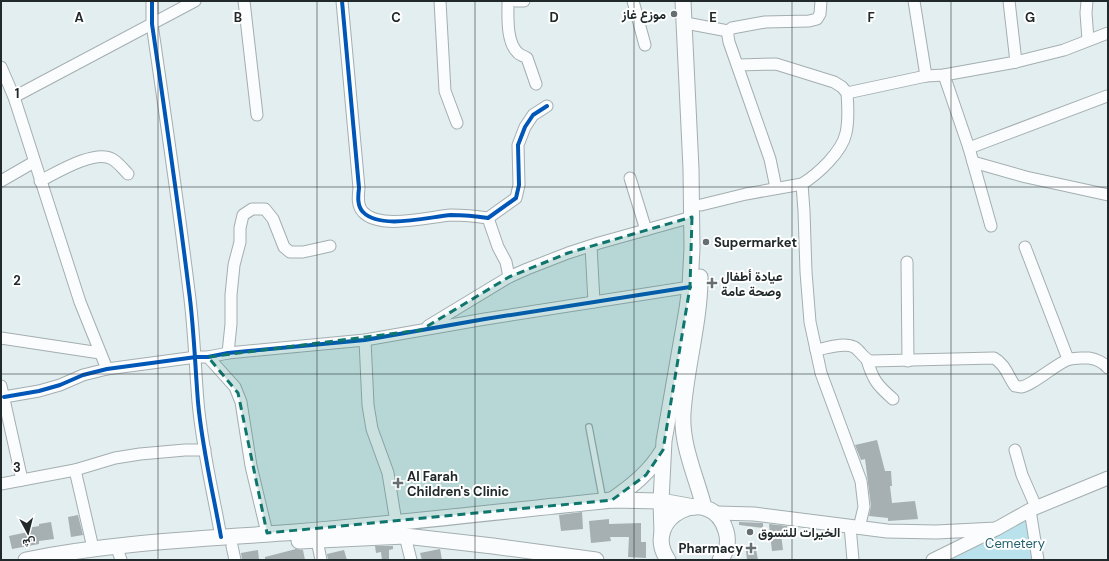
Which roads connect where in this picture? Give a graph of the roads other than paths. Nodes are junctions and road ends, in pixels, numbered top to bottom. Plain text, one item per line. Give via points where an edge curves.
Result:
1 (152, 1) edge
2 (195, 1) edge
3 (244, 1) edge
4 (342, 1) edge
5 (440, 1) edge
6 (508, 1) edge
7 (516, 1) edge
8 (524, 1) edge
9 (633, 1) edge
10 (683, 1) edge
11 (691, 1) edge
12 (821, 1) edge
13 (914, 1) edge
14 (1009, 1) edge
15 (1087, 1) edge
16 (152, 24) junction
17 (691, 24) junction
18 (728, 31) junction
19 (1108, 33) edge
20 (1088, 40) junction
21 (645, 45) dead end
22 (1016, 62) junction
23 (738, 65) junction
24 (1, 67) edge
25 (944, 75) junction
26 (926, 76) junction
27 (536, 84) dead end
28 (848, 93) junction
29 (1107, 96) dead end
30 (14, 97) junction
31 (547, 106) dead end
32 (257, 115) dead end
33 (457, 123) dead end
34 (969, 148) junction
35 (34, 162) junction
36 (973, 162) junction
37 (128, 174) dead end
38 (630, 178) dead end
39 (1, 181) edge
40 (40, 181) junction
41 (802, 184) junction
42 (776, 188) junction
43 (1108, 195) edge
44 (696, 211) junction
45 (488, 218) junction
46 (991, 226) dead end
47 (646, 230) junction
48 (330, 246) dead end
49 (591, 246) junction
50 (1025, 247) dead end
51 (907, 262) dead end
52 (509, 277) junction
53 (690, 287) junction
54 (594, 302) junction
55 (421, 330) junction
56 (1, 338) edge
57 (365, 340) junction
58 (816, 350) junction
59 (228, 352) junction
60 (100, 353) junction
61 (196, 357) junction
62 (208, 357) junction
63 (1068, 359) junction
64 (867, 360) junction
65 (908, 361) junction
66 (1108, 368) edge
67 (107, 369) junction
68 (2, 391) edge
69 (893, 399) dead end
70 (589, 427) dead end
71 (205, 450) junction
72 (664, 450) junction
73 (1015, 450) dead end
74 (75, 470) junction
75 (1108, 478) edge
76 (22, 480) junction
77 (1, 484) edge
78 (607, 501) junction
79 (661, 501) junction
80 (1033, 508) junction
81 (705, 509) junction
82 (396, 522) junction
83 (855, 527) junction
84 (996, 529) junction
85 (267, 533) junction
86 (662, 534) junction
87 (405, 536) junction
88 (317, 540) junction
89 (93, 548) junction
90 (229, 548) edge
91 (726, 556) edge
92 (120, 557) edge
93 (26, 560) edge
94 (71, 560) edge
95 (321, 560) edge
96 (411, 560) edge
97 (596, 560) edge
98 (668, 560) edge
99 (854, 560) edge
100 (933, 560) edge
101 (1038, 560) edge

1 - 16 street
2 - 16 street
3 - 32 street
4 - 45 street via 358,200 362,211 369,217 381,221 399,222 452,215
5 - 33 street via 445,91
6 - 27 street via 508,25 512,42 518,53 527,58
7 - 8 street
9 - 21 street
10 - 44 main road
11 - 17 main road
12 - 18 street via 817,19 765,22
13 - 26 street
14 - 22 street
15 - 20 street
16 - 30 street
16 - 61 street via 181,223
17 - 18 street
17 - 44 main road
18 - 23 street via 729,42
19 - 20 street
20 - 22 street via 1064,50
22 - 25 street
23 - 28 street via 776,64 834,82
23 - 42 street via 770,159
24 - 30 street
25 - 26 street
25 - 34 street
26 - 28 street
28 - 41 street via 846,135 824,165
29 - 34 street
30 - 35 street
31 - 45 street via 533,115 518,145 519,185 516,198
34 - 36 street
35 - 39 street
35 - 40 street
36 - 43 street
36 - 46 street
37 - 40 street via 112,159 100,156
38 - 47 street
40 - 60 street via 80,302
41 - 42 street
41 - 58 street via 810,322
42 - 44 street via 746,194
44 - 47 street
44 - 53 main road
44 - 81 main road via 700,285 683,414 684,443
45 - 52 street via 506,262
47 - 49 street
48 - 59 street via 290,252 284,247 273,219 265,209 252,210 243,215 234,265
49 - 52 street
49 - 54 street
50 - 63 street
51 - 65 street
52 - 55 street
53 - 54 street
53 - 72 main road
54 - 55 street
55 - 57 street
56 - 60 street
57 - 59 street
57 - 82 street via 371,423 388,473
58 - 64 street via 850,346 855,347
58 - 83 street via 821,373 860,481 864,507
59 - 62 street
60 - 67 street
61 - 62 street
61 - 67 street
61 - 71 street via 198,403
62 - 85 street via 238,393 251,466
63 - 65 street via 1026,386 1020,387 1015,386 1000,361 994,358
63 - 66 street via 1095,358
64 - 65 street
64 - 69 street via 872,376 880,388
67 - 68 street via 39,391
68 - 76 street
70 - 78 lane
71 - 74 street via 140,454 114,458
71 - 90 street
72 - 78 main road via 646,475
72 - 79 main road
73 - 80 street
74 - 76 street
74 - 89 street
75 - 80 street
76 - 77 street
78 - 79 main road
78 - 82 main road
79 - 81 main road
79 - 86 main road
80 - 84 street
80 - 101 street
81 - 83 street
81 - 86 main road via 685,508 673,515
81 - 91 main road via 724,526 727,536
82 - 85 main road
83 - 84 street via 887,531 936,532
83 - 99 street
84 - 100 street
85 - 90 main road
86 - 98 main road via 662,549
87 - 88 main road
87 - 96 street
87 - 97 main road
88 - 90 main road
88 - 95 street
89 - 90 main road
89 - 93 main road
90 - 92 main road
92 - 94 main road

